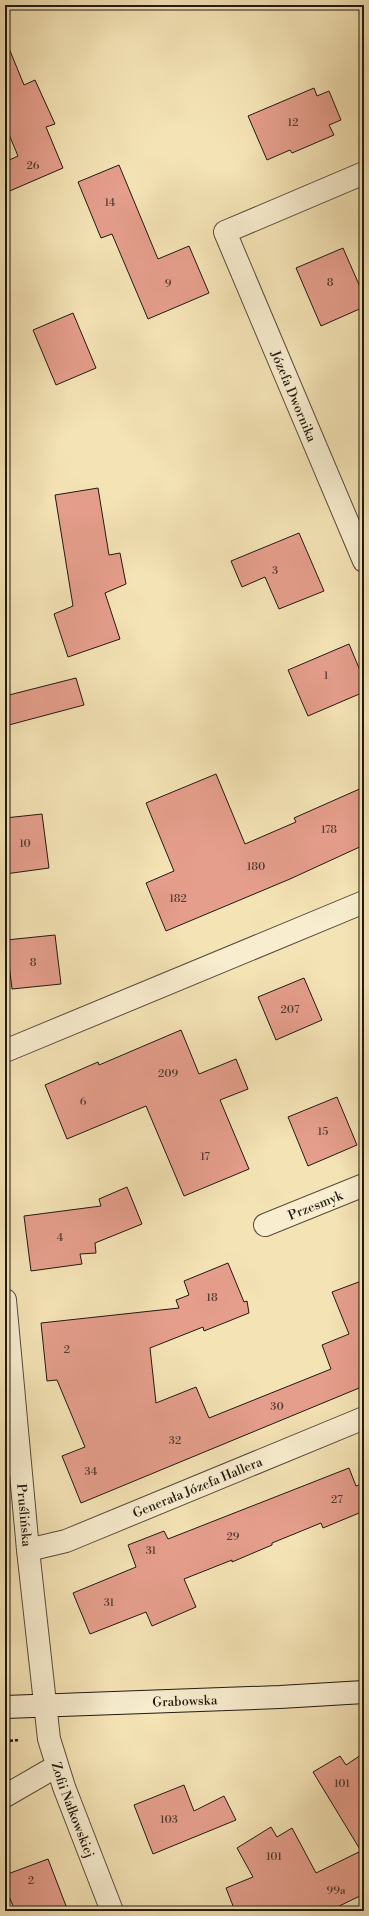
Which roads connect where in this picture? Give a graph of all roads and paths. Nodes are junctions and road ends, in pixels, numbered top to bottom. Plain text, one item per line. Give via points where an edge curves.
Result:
1 (364, 173) edge
2 (364, 561) edge
3 (364, 902) edge
4 (5, 1051) edge
5 (364, 1185) edge
6 (265, 1225) dead end
7 (5, 1300) edge
8 (364, 1418) edge
9 (28, 1550) junction
10 (364, 1692) edge
11 (44, 1706) junction
12 (5, 1707) edge
13 (57, 1766) junction
14 (5, 1796) edge
15 (112, 1911) edge

1 - 2 street, Józefa Dwornika via 225,232
3 - 4 street
5 - 6 street, Przesmyk
7 - 9 street, Pruślińska
8 - 9 street, Generała Józefa Hallera via 66,1541
9 - 11 street, Pruślińska
10 - 11 street, Grabowska
11 - 12 street, Grabowska
11 - 13 street, Zofii Nałkowskiej via 49,1739
13 - 14 street
13 - 15 street, Zofii Nałkowskiej

